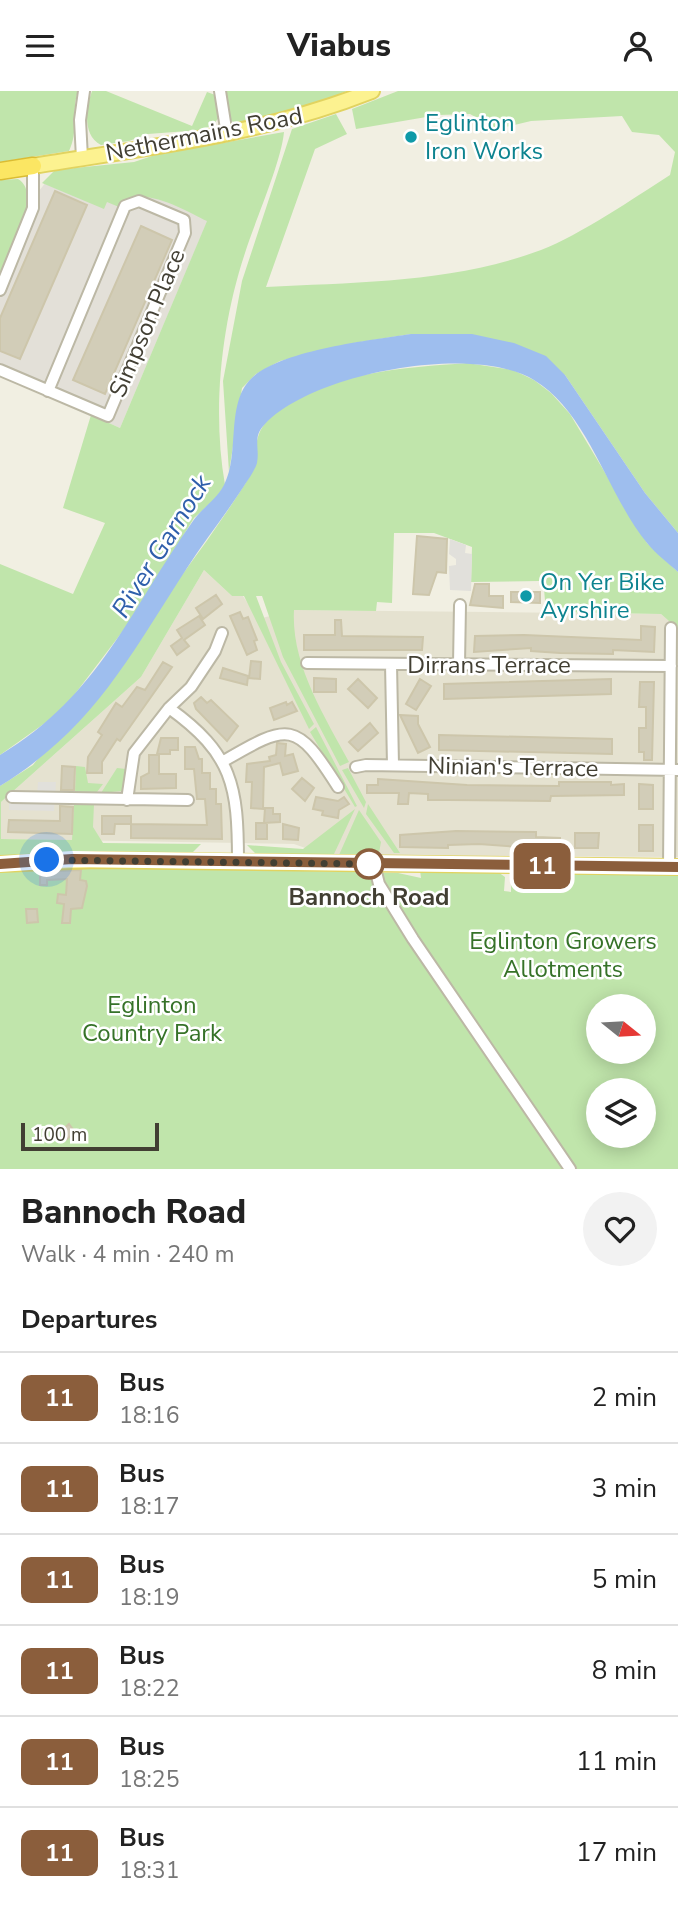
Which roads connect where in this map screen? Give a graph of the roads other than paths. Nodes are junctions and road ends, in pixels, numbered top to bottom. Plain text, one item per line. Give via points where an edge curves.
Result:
1 (85, 91) edge
2 (220, 91) edge
3 (372, 91) edge
4 (227, 135) junction
5 (82, 158) junction
6 (33, 166) junction
7 (0, 171) edge
8 (0, 290) edge
9 (0, 370) edge
10 (48, 391) junction
11 (460, 605) dead end
12 (671, 628) dead end
13 (222, 633) dead end
14 (307, 663) dead end
15 (391, 664) junction
16 (459, 664) junction
17 (671, 666) junction
18 (674, 707) edge
19 (169, 708) junction
20 (222, 762) junction
21 (393, 765) junction
22 (356, 768) dead end
23 (674, 770) edge
24 (338, 787) dead end
25 (12, 797) dead end
26 (127, 800) junction
27 (188, 800) dead end
28 (238, 862) junction
29 (0, 864) edge
30 (374, 864) junction
31 (674, 867) edge
32 (570, 1169) edge

1 - 5 street via 80,120
2 - 4 street
3 - 4 main road, Nethermains Road via 317,112
4 - 5 main road, Nethermains Road
5 - 6 main road, Nethermains Road
6 - 7 highway
6 - 8 street via 33,208
9 - 10 street, Simpson Place
10 - 10 street, Simpson Place via 108,416 185,233 186,224 179,216 139,201 125,206
11 - 16 street
12 - 17 street
13 - 19 street via 201,673
14 - 15 street, Dirrans Terrace
15 - 16 street, Dirrans Terrace
15 - 21 street
16 - 17 street, Dirrans Terrace
17 - 18 street
18 - 23 street
19 - 20 street via 206,737
19 - 26 street via 134,754
20 - 24 street via 260,740 279,734 295,736 313,748
20 - 28 street via 235,795
21 - 22 street, Ninian's Terrace
21 - 23 street, Ninian's Terrace
23 - 31 street
25 - 26 street
26 - 27 street
28 - 29 main road via 72,859
28 - 30 main road
30 - 31 main road
30 - 32 street via 379,884 413,939

